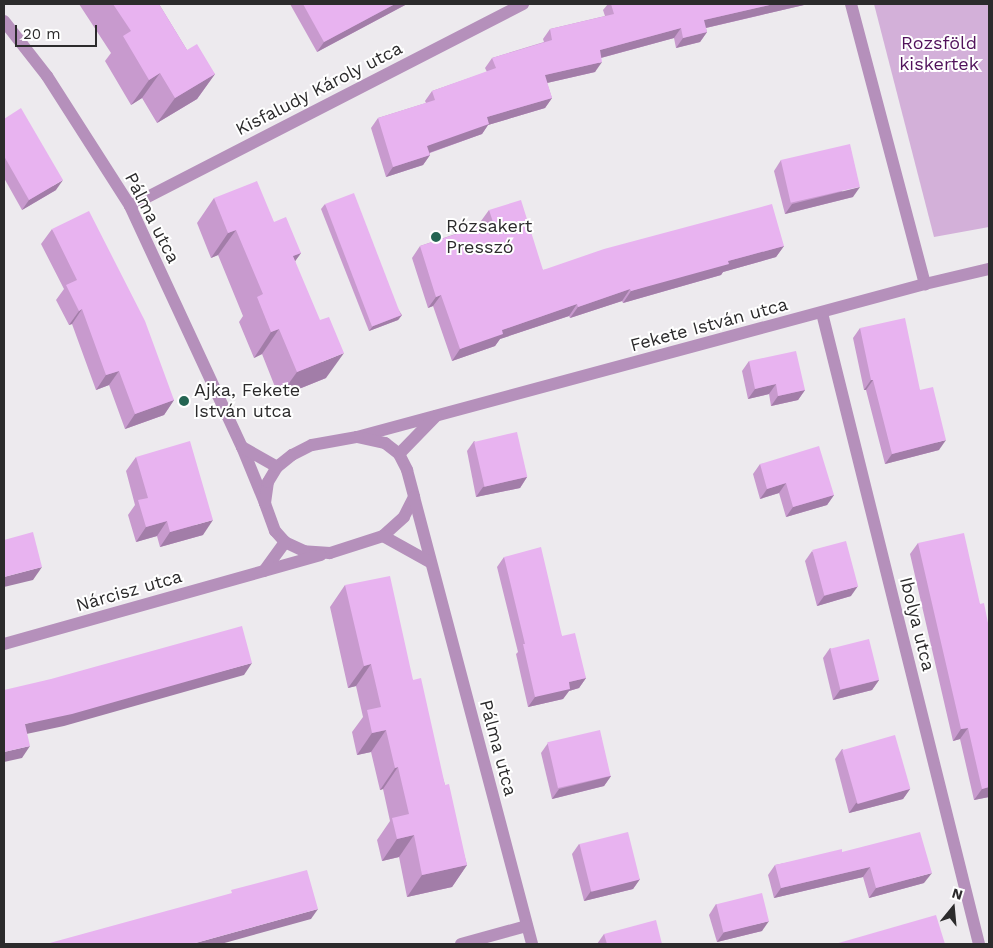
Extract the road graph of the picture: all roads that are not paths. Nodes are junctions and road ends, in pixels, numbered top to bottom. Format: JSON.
{"nodes":[{"id":1,"x":524,"y":4,"type":"edge"},
{"id":2,"x":851,"y":4,"type":"edge"},
{"id":3,"x":4,"y":21,"type":"edge"},
{"id":4,"x":130,"y":206,"type":"junction"},
{"id":5,"x":989,"y":269,"type":"edge"},
{"id":6,"x":925,"y":284,"type":"junction"},
{"id":7,"x":822,"y":313,"type":"junction"},
{"id":8,"x":437,"y":415,"type":"junction"},
{"id":9,"x":357,"y":437,"type":"junction"},
{"id":10,"x":242,"y":447,"type":"junction"},
{"id":11,"x":399,"y":454,"type":"junction"},
{"id":12,"x":277,"y":467,"type":"junction"},
{"id":13,"x":414,"y":497,"type":"junction"},
{"id":14,"x":265,"y":503,"type":"junction"},
{"id":15,"x":383,"y":536,"type":"junction"},
{"id":16,"x":285,"y":542,"type":"junction"},
{"id":17,"x":330,"y":553,"type":"junction"},
{"id":18,"x":430,"y":562,"type":"junction"},
{"id":19,"x":264,"y":571,"type":"junction"},
{"id":20,"x":4,"y":644,"type":"edge"},
{"id":21,"x":527,"y":926,"type":"junction"},
{"id":22,"x":460,"y":944,"type":"edge"},
{"id":23,"x":532,"y":944,"type":"edge"},
{"id":24,"x":979,"y":944,"type":"edge"}],
"edges":[{"from":1,"to":4,"type":"street","name":"Kisfaludy Károly utca"},
{"from":2,"to":6,"type":"street"},
{"from":3,"to":4,"type":"street","name":"Pálma utca"},
{"from":4,"to":10,"type":"street","name":"Pálma utca"},
{"from":5,"to":6,"type":"street","name":"Fekete István utca"},
{"from":6,"to":7,"type":"street","name":"Fekete István utca"},
{"from":7,"to":8,"type":"street","name":"Fekete István utca"},
{"from":7,"to":24,"type":"street","name":"Ibolya utca"},
{"from":8,"to":9,"type":"street","name":"Fekete István utca"},
{"from":8,"to":11,"type":"street"},
{"from":9,"to":11,"type":"street","name":"Pálma utca"},
{"from":9,"to":12,"type":"street","name":"Pálma utca"},
{"from":10,"to":12,"type":"street"},
{"from":10,"to":14,"type":"street","name":"Pálma utca"},
{"from":11,"to":13,"type":"street","name":"Pálma utca"},
{"from":12,"to":14,"type":"street","name":"Pálma utca"},
{"from":13,"to":15,"type":"street"},
{"from":13,"to":18,"type":"street","name":"Pálma utca"},
{"from":14,"to":16,"type":"street","name":"Pálma utca"},
{"from":15,"to":17,"type":"street"},
{"from":15,"to":18,"type":"street"},
{"from":16,"to":17,"type":"street"},
{"from":16,"to":19,"type":"street"},
{"from":17,"to":19,"type":"street","name":"Nárcisz utca"},
{"from":18,"to":21,"type":"street","name":"Pálma utca"},
{"from":19,"to":20,"type":"street","name":"Nárcisz utca"},
{"from":21,"to":22,"type":"street"},
{"from":21,"to":23,"type":"street","name":"Pálma utca"}]}
